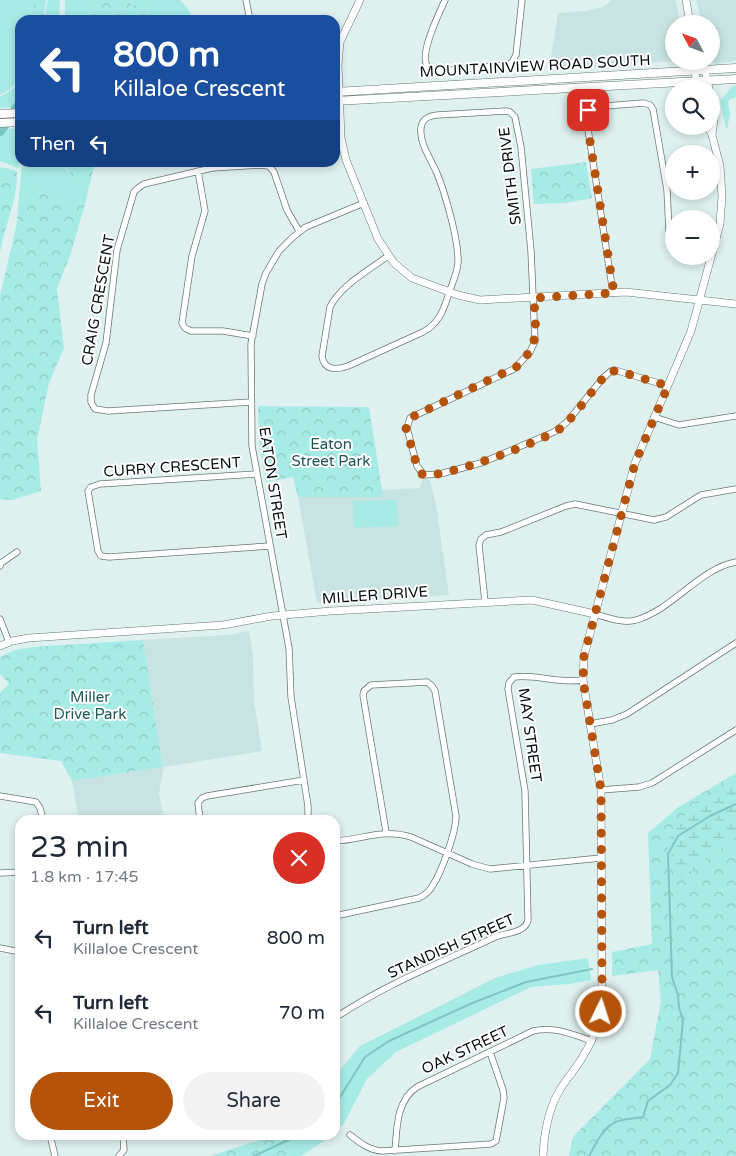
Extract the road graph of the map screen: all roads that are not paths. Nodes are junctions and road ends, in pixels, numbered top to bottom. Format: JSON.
{"nodes":[{"id":1,"x":246,"y":0,"type":"edge"},
{"id":2,"x":360,"y":0,"type":"edge"},
{"id":3,"x":445,"y":0,"type":"edge"},
{"id":4,"x":522,"y":0,"type":"edge"},
{"id":5,"x":686,"y":0,"type":"edge"},
{"id":6,"x":249,"y":15,"type":"edge"},
{"id":7,"x":689,"y":15,"type":"edge"},
{"id":8,"x":340,"y":37,"type":"edge"},
{"id":9,"x":736,"y":68,"type":"edge"},
{"id":10,"x":720,"y":69,"type":"edge"},
{"id":11,"x":705,"y":70,"type":"joint"},
{"id":12,"x":695,"y":71,"type":"junction"},
{"id":13,"x":736,"y":79,"type":"edge"},
{"id":14,"x":697,"y":80,"type":"edge"},
{"id":15,"x":707,"y":80,"type":"edge"},
{"id":16,"x":720,"y":82,"type":"edge"},
{"id":17,"x":665,"y":86,"type":"edge"},
{"id":18,"x":340,"y":92,"type":"edge"},
{"id":19,"x":340,"y":101,"type":"edge"},
{"id":20,"x":15,"y":113,"type":"edge"},
{"id":21,"x":0,"y":114,"type":"edge"},
{"id":22,"x":15,"y":122,"type":"edge"},
{"id":23,"x":0,"y":123,"type":"edge"},
{"id":24,"x":340,"y":124,"type":"edge"},
{"id":25,"x":712,"y":135,"type":"edge"},
{"id":26,"x":218,"y":167,"type":"edge"},
{"id":27,"x":270,"y":167,"type":"edge"},
{"id":28,"x":198,"y":171,"type":"junction"},
{"id":29,"x":364,"y":203,"type":"junction"},
{"id":30,"x":668,"y":210,"type":"edge"},
{"id":31,"x":720,"y":224,"type":"edge"},
{"id":32,"x":299,"y":232,"type":"junction"},
{"id":33,"x":388,"y":256,"type":"junction"},
{"id":34,"x":708,"y":265,"type":"edge"},
{"id":35,"x":449,"y":292,"type":"junction"},
{"id":36,"x":614,"y":293,"type":"junction"},
{"id":37,"x":534,"y":298,"type":"junction"},
{"id":38,"x":700,"y":301,"type":"junction"},
{"id":39,"x":736,"y":304,"type":"edge"},
{"id":40,"x":252,"y":336,"type":"junction"},
{"id":41,"x":668,"y":386,"type":"junction"},
{"id":42,"x":251,"y":402,"type":"junction"},
{"id":43,"x":736,"y":416,"type":"edge"},
{"id":44,"x":654,"y":418,"type":"junction"},
{"id":45,"x":258,"y":474,"type":"junction"},
{"id":46,"x":736,"y":489,"type":"edge"},
{"id":47,"x":622,"y":514,"type":"junction"},
{"id":48,"x":270,"y":546,"type":"junction"},
{"id":49,"x":17,"y":552,"type":"dead end"},
{"id":50,"x":736,"y":562,"type":"edge"},
{"id":51,"x":0,"y":566,"type":"edge"},
{"id":52,"x":485,"y":602,"type":"junction"},
{"id":53,"x":595,"y":614,"type":"junction"},
{"id":54,"x":283,"y":615,"type":"junction"},
{"id":55,"x":0,"y":619,"type":"edge"},
{"id":56,"x":8,"y":642,"type":"junction"},
{"id":57,"x":736,"y":643,"type":"edge"},
{"id":58,"x":0,"y":646,"type":"edge"},
{"id":59,"x":583,"y":680,"type":"junction"},
{"id":60,"x":590,"y":724,"type":"junction"},
{"id":61,"x":736,"y":730,"type":"edge"},
{"id":62,"x":304,"y":780,"type":"junction"},
{"id":63,"x":601,"y":790,"type":"junction"},
{"id":64,"x":0,"y":796,"type":"edge"},
{"id":65,"x":42,"y":815,"type":"edge"},
{"id":66,"x":199,"y":815,"type":"edge"},
{"id":67,"x":308,"y":815,"type":"edge"},
{"id":68,"x":386,"y":832,"type":"junction"},
{"id":69,"x":340,"y":840,"type":"edge"},
{"id":70,"x":446,"y":853,"type":"junction"},
{"id":71,"x":601,"y":858,"type":"junction"},
{"id":72,"x":527,"y":866,"type":"junction"},
{"id":73,"x":15,"y":872,"type":"edge"},
{"id":74,"x":0,"y":873,"type":"edge"},
{"id":75,"x":340,"y":915,"type":"edge"},
{"id":76,"x":0,"y":948,"type":"edge"},
{"id":77,"x":15,"y":951,"type":"edge"},
{"id":78,"x":340,"y":1014,"type":"edge"},
{"id":79,"x":592,"y":1040,"type":"junction"},
{"id":80,"x":490,"y":1052,"type":"junction"},
{"id":81,"x":350,"y":1135,"type":"dead end"},
{"id":82,"x":51,"y":1140,"type":"edge"},
{"id":83,"x":123,"y":1140,"type":"edge"},
{"id":84,"x":395,"y":1151,"type":"junction"},
{"id":85,"x":55,"y":1156,"type":"edge"},
{"id":86,"x":119,"y":1156,"type":"edge"},
{"id":87,"x":543,"y":1156,"type":"edge"}],
"edges":[{"from":1,"to":6,"type":"street"},
{"from":2,"to":8,"type":"street"},
{"from":3,"to":4,"type":"street"},
{"from":5,"to":7,"type":"street"},
{"from":9,"to":10,"type":"main road","name":"MOUNTAINVIEW ROAD SOUTH"},
{"from":11,"to":12,"type":"main road","name":"MOUNTAINVIEW ROAD SOUTH"},
{"from":11,"to":15,"type":"street"},
{"from":12,"to":14,"type":"street"},
{"from":12,"to":18,"type":"main road","name":"MOUNTAINVIEW ROAD SOUTH"},
{"from":13,"to":16,"type":"main road","name":"MOUNTAINVIEW ROAD SOUTH"},
{"from":17,"to":19,"type":"main road","name":"MOUNTAINVIEW ROAD SOUTH"},
{"from":20,"to":21,"type":"main road"},
{"from":22,"to":23,"type":"main road"},
{"from":24,"to":29,"type":"street"},
{"from":25,"to":31,"type":"street"},
{"from":26,"to":28,"type":"street","name":"CRAIG CRESCENT"},
{"from":27,"to":32,"type":"street","name":"CRAIG CRESCENT"},
{"from":28,"to":40,"type":"street"},
{"from":28,"to":42,"type":"street","name":"CRAIG CRESCENT"},
{"from":29,"to":32,"type":"street","name":"EATON STREET"},
{"from":29,"to":33,"type":"street"},
{"from":30,"to":36,"type":"street"},
{"from":32,"to":40,"type":"street","name":"EATON STREET"},
{"from":33,"to":35,"type":"street"},
{"from":33,"to":35,"type":"street"},
{"from":34,"to":38,"type":"street"},
{"from":35,"to":37,"type":"street"},
{"from":35,"to":37,"type":"street","name":"SMITH DRIVE"},
{"from":36,"to":37,"type":"street"},
{"from":36,"to":38,"type":"street"},
{"from":37,"to":41,"type":"street"},
{"from":38,"to":39,"type":"street"},
{"from":38,"to":41,"type":"street"},
{"from":40,"to":42,"type":"street","name":"EATON STREET"},
{"from":41,"to":44,"type":"street"},
{"from":42,"to":45,"type":"street","name":"EATON STREET"},
{"from":43,"to":44,"type":"street"},
{"from":44,"to":47,"type":"street"},
{"from":45,"to":48,"type":"street","name":"EATON STREET"},
{"from":45,"to":48,"type":"street","name":"CURRY CRESCENT"},
{"from":46,"to":47,"type":"street"},
{"from":47,"to":52,"type":"street"},
{"from":47,"to":53,"type":"street"},
{"from":48,"to":54,"type":"street","name":"EATON STREET"},
{"from":49,"to":51,"type":"street"},
{"from":50,"to":53,"type":"street","name":"MILLER DRIVE"},
{"from":52,"to":53,"type":"street","name":"MILLER DRIVE"},
{"from":52,"to":54,"type":"street","name":"MILLER DRIVE"},
{"from":53,"to":59,"type":"street"},
{"from":54,"to":56,"type":"street","name":"MILLER DRIVE"},
{"from":54,"to":62,"type":"street","name":"EATON STREET"},
{"from":55,"to":56,"type":"street"},
{"from":56,"to":58,"type":"street","name":"MILLER DRIVE"},
{"from":57,"to":60,"type":"street"},
{"from":59,"to":60,"type":"street"},
{"from":59,"to":72,"type":"street","name":"MAY STREET"},
{"from":60,"to":63,"type":"street"},
{"from":61,"to":63,"type":"street"},
{"from":62,"to":66,"type":"street"},
{"from":62,"to":67,"type":"street","name":"EATON STREET"},
{"from":63,"to":71,"type":"street"},
{"from":64,"to":65,"type":"street"},
{"from":68,"to":69,"type":"street"},
{"from":68,"to":70,"type":"street"},
{"from":68,"to":70,"type":"street"},
{"from":70,"to":72,"type":"street"},
{"from":70,"to":75,"type":"street"},
{"from":71,"to":72,"type":"street"},
{"from":71,"to":79,"type":"street"},
{"from":72,"to":78,"type":"street","name":"STANDISH STREET"},
{"from":73,"to":74,"type":"street"},
{"from":76,"to":77,"type":"street"},
{"from":79,"to":80,"type":"street","name":"OAK STREET"},
{"from":79,"to":87,"type":"street"},
{"from":80,"to":84,"type":"street","name":"OAK STREET"},
{"from":80,"to":84,"type":"street"},
{"from":81,"to":84,"type":"street"},
{"from":82,"to":85,"type":"street"},
{"from":83,"to":86,"type":"street"}]}
